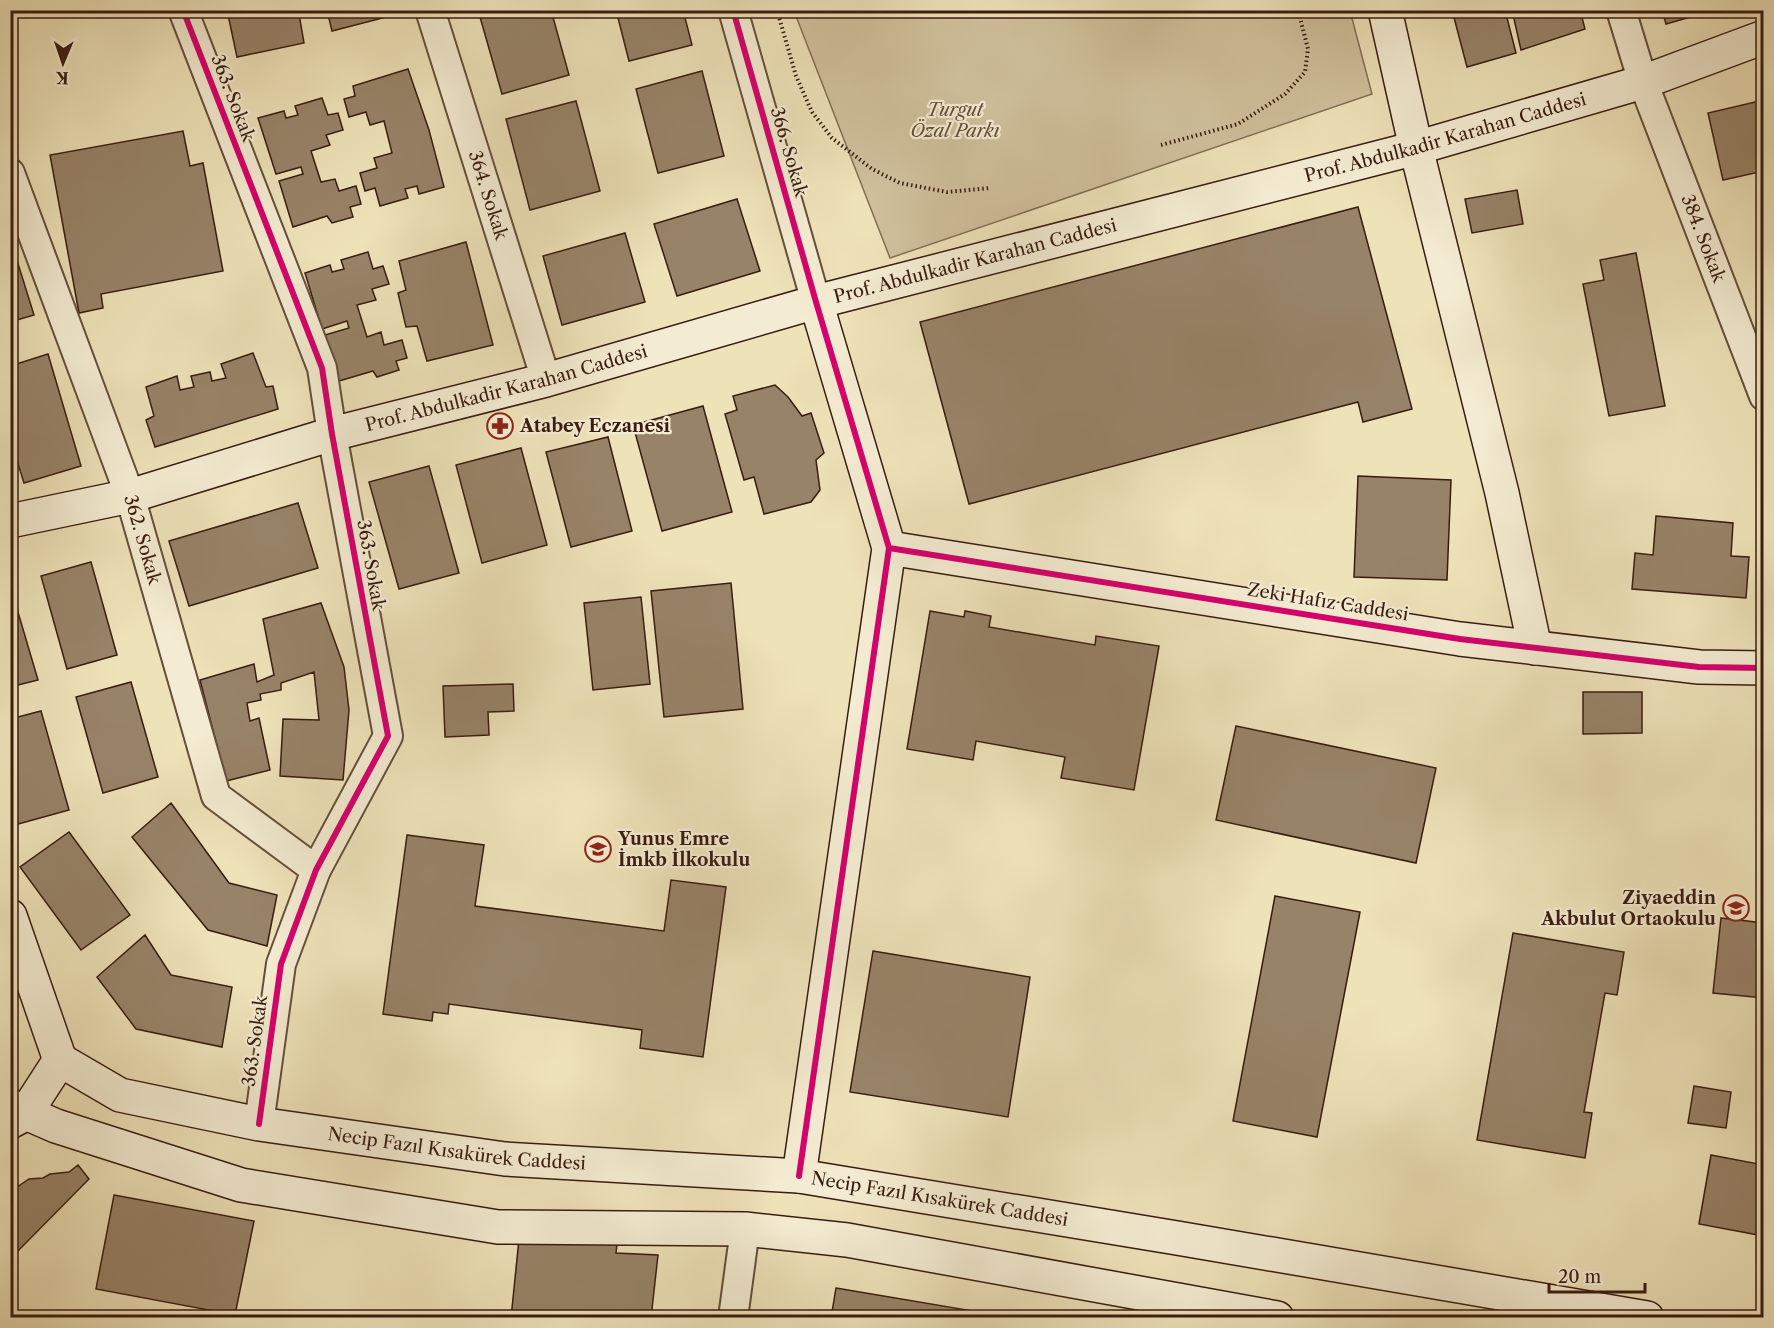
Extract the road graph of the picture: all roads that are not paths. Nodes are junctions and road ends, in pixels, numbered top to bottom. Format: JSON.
{"nodes":[{"id":1,"x":183,"y":10,"type":"edge"},
{"id":2,"x":430,"y":10,"type":"edge"},
{"id":3,"x":733,"y":10,"type":"edge"},
{"id":4,"x":1385,"y":10,"type":"edge"},
{"id":5,"x":1622,"y":10,"type":"edge"},
{"id":6,"x":1764,"y":38,"type":"edge"},
{"id":7,"x":1643,"y":82,"type":"junction"},
{"id":8,"x":1416,"y":148,"type":"junction"},
{"id":9,"x":10,"y":173,"type":"edge"},
{"id":10,"x":816,"y":302,"type":"junction"},
{"id":11,"x":546,"y":380,"type":"junction"},
{"id":12,"x":1764,"y":396,"type":"edge"},
{"id":13,"x":332,"y":434,"type":"junction"},
{"id":14,"x":130,"y":496,"type":"junction"},
{"id":15,"x":10,"y":521,"type":"edge"},
{"id":16,"x":890,"y":548,"type":"junction"},
{"id":17,"x":1535,"y":648,"type":"junction"},
{"id":18,"x":1764,"y":668,"type":"edge"},
{"id":19,"x":316,"y":870,"type":"junction"},
{"id":20,"x":13,"y":930,"type":"edge"},
{"id":21,"x":60,"y":1060,"type":"junction"},
{"id":22,"x":15,"y":1114,"type":"edge"},
{"id":23,"x":259,"y":1124,"type":"junction"},
{"id":24,"x":799,"y":1176,"type":"junction"},
{"id":25,"x":745,"y":1229,"type":"junction"},
{"id":26,"x":733,"y":1317,"type":"edge"},
{"id":27,"x":1277,"y":1317,"type":"edge"},
{"id":28,"x":1647,"y":1317,"type":"edge"}],
"edges":[{"from":1,"to":13,"type":"street","name":"363. Sokak"},
{"from":2,"to":11,"type":"street","name":"364. Sokak"},
{"from":3,"to":10,"type":"street","name":"366. Sokak"},
{"from":4,"to":8,"type":"main road"},
{"from":5,"to":7,"type":"street","name":"384. Sokak"},
{"from":6,"to":7,"type":"main road","name":"Prof. Abdulkadir Karahan Caddesi"},
{"from":7,"to":8,"type":"main road","name":"Prof. Abdulkadir Karahan Caddesi"},
{"from":7,"to":12,"type":"street","name":"384. Sokak"},
{"from":8,"to":10,"type":"main road","name":"Prof. Abdulkadir Karahan Caddesi"},
{"from":8,"to":17,"type":"main road"},
{"from":9,"to":14,"type":"street","name":"362. Sokak"},
{"from":10,"to":11,"type":"main road","name":"Prof. Abdulkadir Karahan Caddesi"},
{"from":10,"to":16,"type":"main road"},
{"from":11,"to":13,"type":"main road","name":"Prof. Abdulkadir Karahan Caddesi"},
{"from":13,"to":14,"type":"main road","name":"Prof. Abdulkadir Karahan Caddesi"},
{"from":13,"to":19,"type":"street","name":"363. Sokak"},
{"from":14,"to":15,"type":"main road","name":"Prof. Abdulkadir Karahan Caddesi"},
{"from":14,"to":19,"type":"street","name":"362. Sokak"},
{"from":16,"to":17,"type":"main road","name":"Zeki Hafız Caddesi"},
{"from":16,"to":24,"type":"main road"},
{"from":17,"to":18,"type":"main road","name":"Zeki Hafız Caddesi"},
{"from":19,"to":23,"type":"street","name":"363. Sokak"},
{"from":20,"to":21,"type":"main road"},
{"from":21,"to":22,"type":"main road"},
{"from":21,"to":23,"type":"main road","name":"Necip Fazıl Kısakürek Caddesi"},
{"from":22,"to":25,"type":"main road"},
{"from":23,"to":24,"type":"main road","name":"Necip Fazıl Kısakürek Caddesi"},
{"from":24,"to":28,"type":"main road","name":"Necip Fazıl Kısakürek Caddesi"},
{"from":25,"to":26,"type":"street"},
{"from":25,"to":27,"type":"main road"}]}
